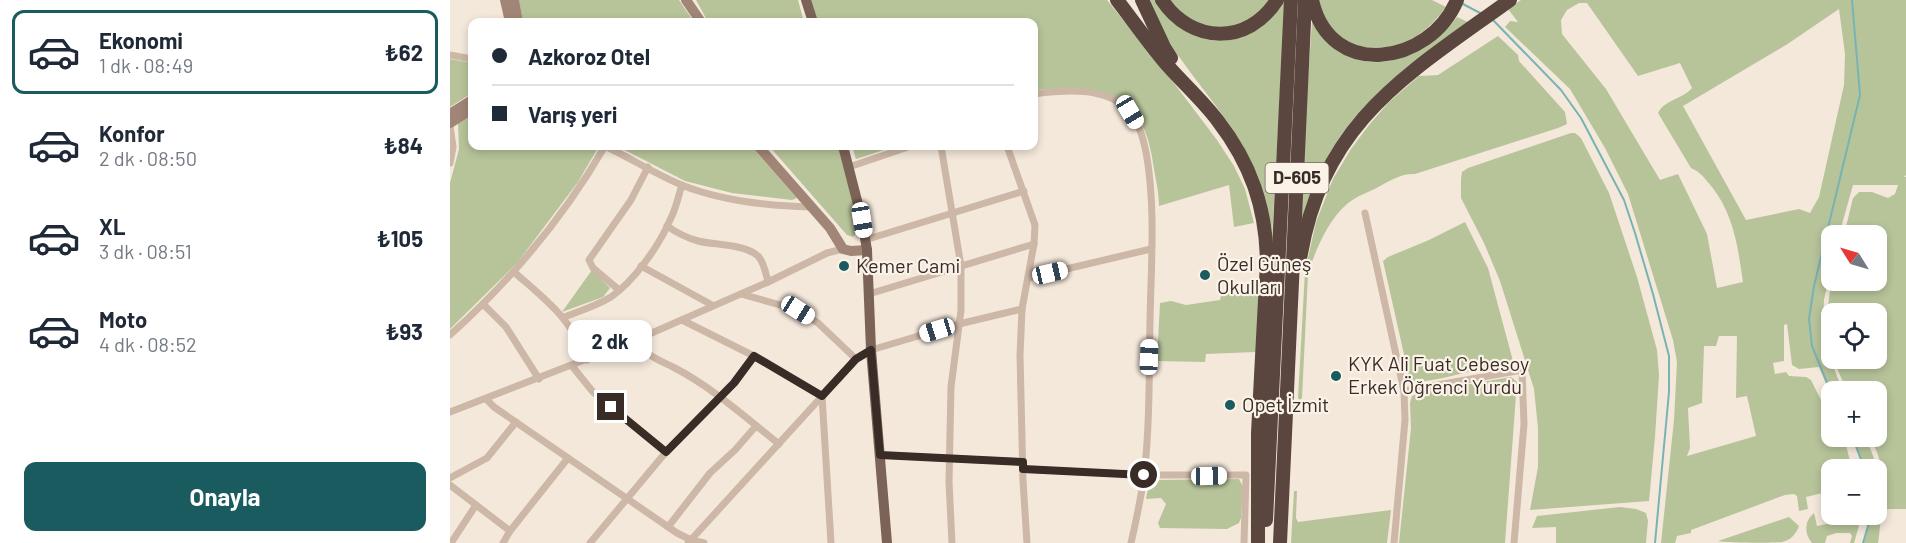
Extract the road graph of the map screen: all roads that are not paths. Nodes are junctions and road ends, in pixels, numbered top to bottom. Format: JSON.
{"nodes":[{"id":1,"x":505,"y":0,"type":"edge"},
{"id":2,"x":514,"y":0,"type":"edge"},
{"id":3,"x":686,"y":0,"type":"edge"},
{"id":4,"x":806,"y":0,"type":"edge"},
{"id":5,"x":1117,"y":0,"type":"edge"},
{"id":6,"x":1142,"y":0,"type":"edge"},
{"id":7,"x":1162,"y":0,"type":"edge"},
{"id":8,"x":1277,"y":0,"type":"edge"},
{"id":9,"x":1291,"y":0,"type":"edge"},
{"id":10,"x":1305,"y":0,"type":"edge"},
{"id":11,"x":1312,"y":0,"type":"edge"},
{"id":12,"x":1457,"y":0,"type":"edge"},
{"id":13,"x":1510,"y":0,"type":"edge"},
{"id":14,"x":509,"y":18,"type":"edge"},
{"id":15,"x":517,"y":18,"type":"edge"},
{"id":16,"x":698,"y":18,"type":"edge"},
{"id":17,"x":812,"y":18,"type":"edge"},
{"id":18,"x":450,"y":55,"type":"edge"},
{"id":19,"x":468,"y":58,"type":"edge"},
{"id":20,"x":1038,"y":94,"type":"edge"},
{"id":21,"x":1196,"y":95,"type":"junction"},
{"id":22,"x":468,"y":103,"type":"edge"},
{"id":23,"x":468,"y":113,"type":"edge"},
{"id":24,"x":450,"y":114,"type":"edge"},
{"id":25,"x":450,"y":125,"type":"edge"},
{"id":26,"x":603,"y":150,"type":"edge"},
{"id":27,"x":613,"y":150,"type":"edge"},
{"id":28,"x":762,"y":150,"type":"edge"},
{"id":29,"x":844,"y":150,"type":"edge"},
{"id":30,"x":899,"y":150,"type":"edge"},
{"id":31,"x":941,"y":150,"type":"edge"},
{"id":32,"x":1009,"y":150,"type":"edge"},
{"id":33,"x":450,"y":162,"type":"edge"},
{"id":34,"x":648,"y":167,"type":"junction"},
{"id":35,"x":849,"y":167,"type":"junction"},
{"id":36,"x":682,"y":185,"type":"junction"},
{"id":37,"x":1024,"y":191,"type":"junction"},
{"id":38,"x":812,"y":207,"type":"junction"},
{"id":39,"x":952,"y":212,"type":"junction"},
{"id":40,"x":1365,"y":213,"type":"dead end"},
{"id":41,"x":667,"y":226,"type":"junction"},
{"id":42,"x":1034,"y":244,"type":"junction"},
{"id":43,"x":866,"y":245,"type":"junction"},
{"id":44,"x":843,"y":249,"type":"junction"},
{"id":45,"x":1151,"y":249,"type":"junction"},
{"id":46,"x":641,"y":266,"type":"junction"},
{"id":47,"x":961,"y":266,"type":"junction"},
{"id":48,"x":514,"y":272,"type":"junction"},
{"id":49,"x":1028,"y":279,"type":"junction"},
{"id":50,"x":768,"y":282,"type":"junction"},
{"id":51,"x":619,"y":290,"type":"junction"},
{"id":52,"x":740,"y":294,"type":"junction"},
{"id":53,"x":869,"y":294,"type":"junction"},
{"id":54,"x":483,"y":304,"type":"junction"},
{"id":55,"x":712,"y":305,"type":"junction"},
{"id":56,"x":1022,"y":309,"type":"junction"},
{"id":57,"x":564,"y":317,"type":"junction"},
{"id":58,"x":682,"y":320,"type":"junction"},
{"id":59,"x":959,"y":324,"type":"junction"},
{"id":60,"x":450,"y":335,"type":"edge"},
{"id":61,"x":638,"y":339,"type":"junction"},
{"id":62,"x":871,"y":350,"type":"junction"},
{"id":63,"x":754,"y":356,"type":"junction"},
{"id":64,"x":1288,"y":357,"type":"junction"},
{"id":65,"x":856,"y":359,"type":"junction"},
{"id":66,"x":587,"y":360,"type":"junction"},
{"id":67,"x":572,"y":366,"type":"junction"},
{"id":68,"x":538,"y":379,"type":"junction"},
{"id":69,"x":1404,"y":391,"type":"junction"},
{"id":70,"x":822,"y":396,"type":"junction"},
{"id":71,"x":720,"y":397,"type":"junction"},
{"id":72,"x":486,"y":399,"type":"junction"},
{"id":73,"x":450,"y":412,"type":"edge"},
{"id":74,"x":516,"y":422,"type":"junction"},
{"id":75,"x":756,"y":426,"type":"junction"},
{"id":76,"x":779,"y":444,"type":"junction"},
{"id":77,"x":666,"y":452,"type":"junction"},
{"id":78,"x":880,"y":455,"type":"junction"},
{"id":79,"x":950,"y":457,"type":"junction"},
{"id":80,"x":568,"y":458,"type":"junction"},
{"id":81,"x":1023,"y":466,"type":"junction"},
{"id":82,"x":1144,"y":475,"type":"junction"},
{"id":83,"x":450,"y":478,"type":"edge"},
{"id":84,"x":450,"y":485,"type":"edge"},
{"id":85,"x":627,"y":499,"type":"junction"},
{"id":86,"x":476,"y":505,"type":"junction"},
{"id":87,"x":668,"y":526,"type":"junction"},
{"id":88,"x":510,"y":531,"type":"junction"},
{"id":89,"x":689,"y":542,"type":"edge"},
{"id":90,"x":452,"y":543,"type":"edge"},
{"id":91,"x":503,"y":543,"type":"edge"},
{"id":92,"x":590,"y":543,"type":"edge"},
{"id":93,"x":704,"y":543,"type":"edge"},
{"id":94,"x":831,"y":543,"type":"edge"},
{"id":95,"x":887,"y":543,"type":"edge"},
{"id":96,"x":952,"y":543,"type":"edge"},
{"id":97,"x":1027,"y":543,"type":"edge"},
{"id":98,"x":1131,"y":543,"type":"edge"},
{"id":99,"x":1245,"y":543,"type":"edge"},
{"id":100,"x":1258,"y":543,"type":"edge"},
{"id":101,"x":1265,"y":543,"type":"edge"},
{"id":102,"x":1280,"y":543,"type":"edge"},
{"id":103,"x":1394,"y":543,"type":"edge"},
{"id":104,"x":1514,"y":543,"type":"edge"}],
"edges":[{"from":1,"to":14,"type":"main road"},
{"from":2,"to":15,"type":"main road"},
{"from":3,"to":16,"type":"main road"},
{"from":4,"to":17,"type":"main road"},
{"from":5,"to":21,"type":"highway"},
{"from":6,"to":21,"type":"highway"},
{"from":7,"to":8,"type":"highway"},
{"from":9,"to":101,"type":"highway","number":"D-605"},
{"from":10,"to":64,"type":"highway","number":"D-605"},
{"from":11,"to":12,"type":"highway"},
{"from":13,"to":64,"type":"highway"},
{"from":18,"to":19,"type":"street"},
{"from":20,"to":45,"type":"street"},
{"from":21,"to":100,"type":"highway"},
{"from":22,"to":24,"type":"main road"},
{"from":23,"to":25,"type":"main road"},
{"from":25,"to":33,"type":"street"},
{"from":26,"to":48,"type":"street"},
{"from":27,"to":34,"type":"street"},
{"from":28,"to":38,"type":"main road"},
{"from":29,"to":35,"type":"main road"},
{"from":30,"to":35,"type":"street"},
{"from":31,"to":39,"type":"street"},
{"from":32,"to":37,"type":"street"},
{"from":34,"to":36,"type":"street"},
{"from":34,"to":51,"type":"street"},
{"from":35,"to":43,"type":"main road"},
{"from":36,"to":38,"type":"street"},
{"from":36,"to":41,"type":"street"},
{"from":37,"to":39,"type":"street"},
{"from":37,"to":42,"type":"street"},
{"from":38,"to":44,"type":"main road"},
{"from":39,"to":43,"type":"street"},
{"from":39,"to":47,"type":"street"},
{"from":40,"to":69,"type":"street"},
{"from":41,"to":46,"type":"street"},
{"from":41,"to":50,"type":"street"},
{"from":42,"to":47,"type":"street"},
{"from":42,"to":49,"type":"street"},
{"from":43,"to":44,"type":"main road"},
{"from":43,"to":53,"type":"main road"},
{"from":44,"to":50,"type":"street"},
{"from":45,"to":49,"type":"street"},
{"from":45,"to":82,"type":"street"},
{"from":46,"to":51,"type":"street"},
{"from":46,"to":55,"type":"street"},
{"from":47,"to":53,"type":"street"},
{"from":47,"to":59,"type":"street"},
{"from":48,"to":54,"type":"street"},
{"from":48,"to":57,"type":"street"},
{"from":49,"to":56,"type":"street"},
{"from":50,"to":52,"type":"street"},
{"from":51,"to":57,"type":"street"},
{"from":52,"to":55,"type":"street"},
{"from":52,"to":65,"type":"street"},
{"from":53,"to":62,"type":"main road"},
{"from":54,"to":60,"type":"street"},
{"from":54,"to":68,"type":"street"},
{"from":55,"to":58,"type":"street"},
{"from":56,"to":59,"type":"street"},
{"from":56,"to":81,"type":"street"},
{"from":57,"to":66,"type":"street"},
{"from":58,"to":61,"type":"street"},
{"from":58,"to":63,"type":"street"},
{"from":59,"to":62,"type":"street"},
{"from":59,"to":79,"type":"street"},
{"from":61,"to":66,"type":"street"},
{"from":61,"to":71,"type":"street"},
{"from":62,"to":65,"type":"street"},
{"from":62,"to":78,"type":"main road"},
{"from":63,"to":70,"type":"street"},
{"from":63,"to":71,"type":"street"},
{"from":64,"to":102,"type":"highway","number":"D-605"},
{"from":65,"to":70,"type":"street"},
{"from":66,"to":67,"type":"street"},
{"from":67,"to":68,"type":"street"},
{"from":67,"to":77,"type":"street"},
{"from":68,"to":72,"type":"street"},
{"from":69,"to":103,"type":"street"},
{"from":69,"to":104,"type":"street"},
{"from":70,"to":76,"type":"street"},
{"from":70,"to":94,"type":"street"},
{"from":71,"to":75,"type":"street"},
{"from":71,"to":77,"type":"street"},
{"from":72,"to":73,"type":"street"},
{"from":72,"to":74,"type":"street"},
{"from":74,"to":80,"type":"street"},
{"from":74,"to":83,"type":"street"},
{"from":75,"to":76,"type":"street"},
{"from":75,"to":87,"type":"street"},
{"from":76,"to":89,"type":"street"},
{"from":77,"to":85,"type":"street"},
{"from":78,"to":79,"type":"street"},
{"from":78,"to":95,"type":"main road"},
{"from":79,"to":81,"type":"street"},
{"from":79,"to":96,"type":"street"},
{"from":80,"to":85,"type":"street"},
{"from":80,"to":88,"type":"street"},
{"from":81,"to":82,"type":"street"},
{"from":81,"to":97,"type":"street"},
{"from":82,"to":98,"type":"street"},
{"from":82,"to":99,"type":"street"},
{"from":84,"to":86,"type":"street"},
{"from":85,"to":87,"type":"street"},
{"from":85,"to":92,"type":"street"},
{"from":86,"to":88,"type":"street"},
{"from":86,"to":90,"type":"street"},
{"from":87,"to":89,"type":"street"},
{"from":88,"to":91,"type":"street"},
{"from":89,"to":93,"type":"street"}]}
